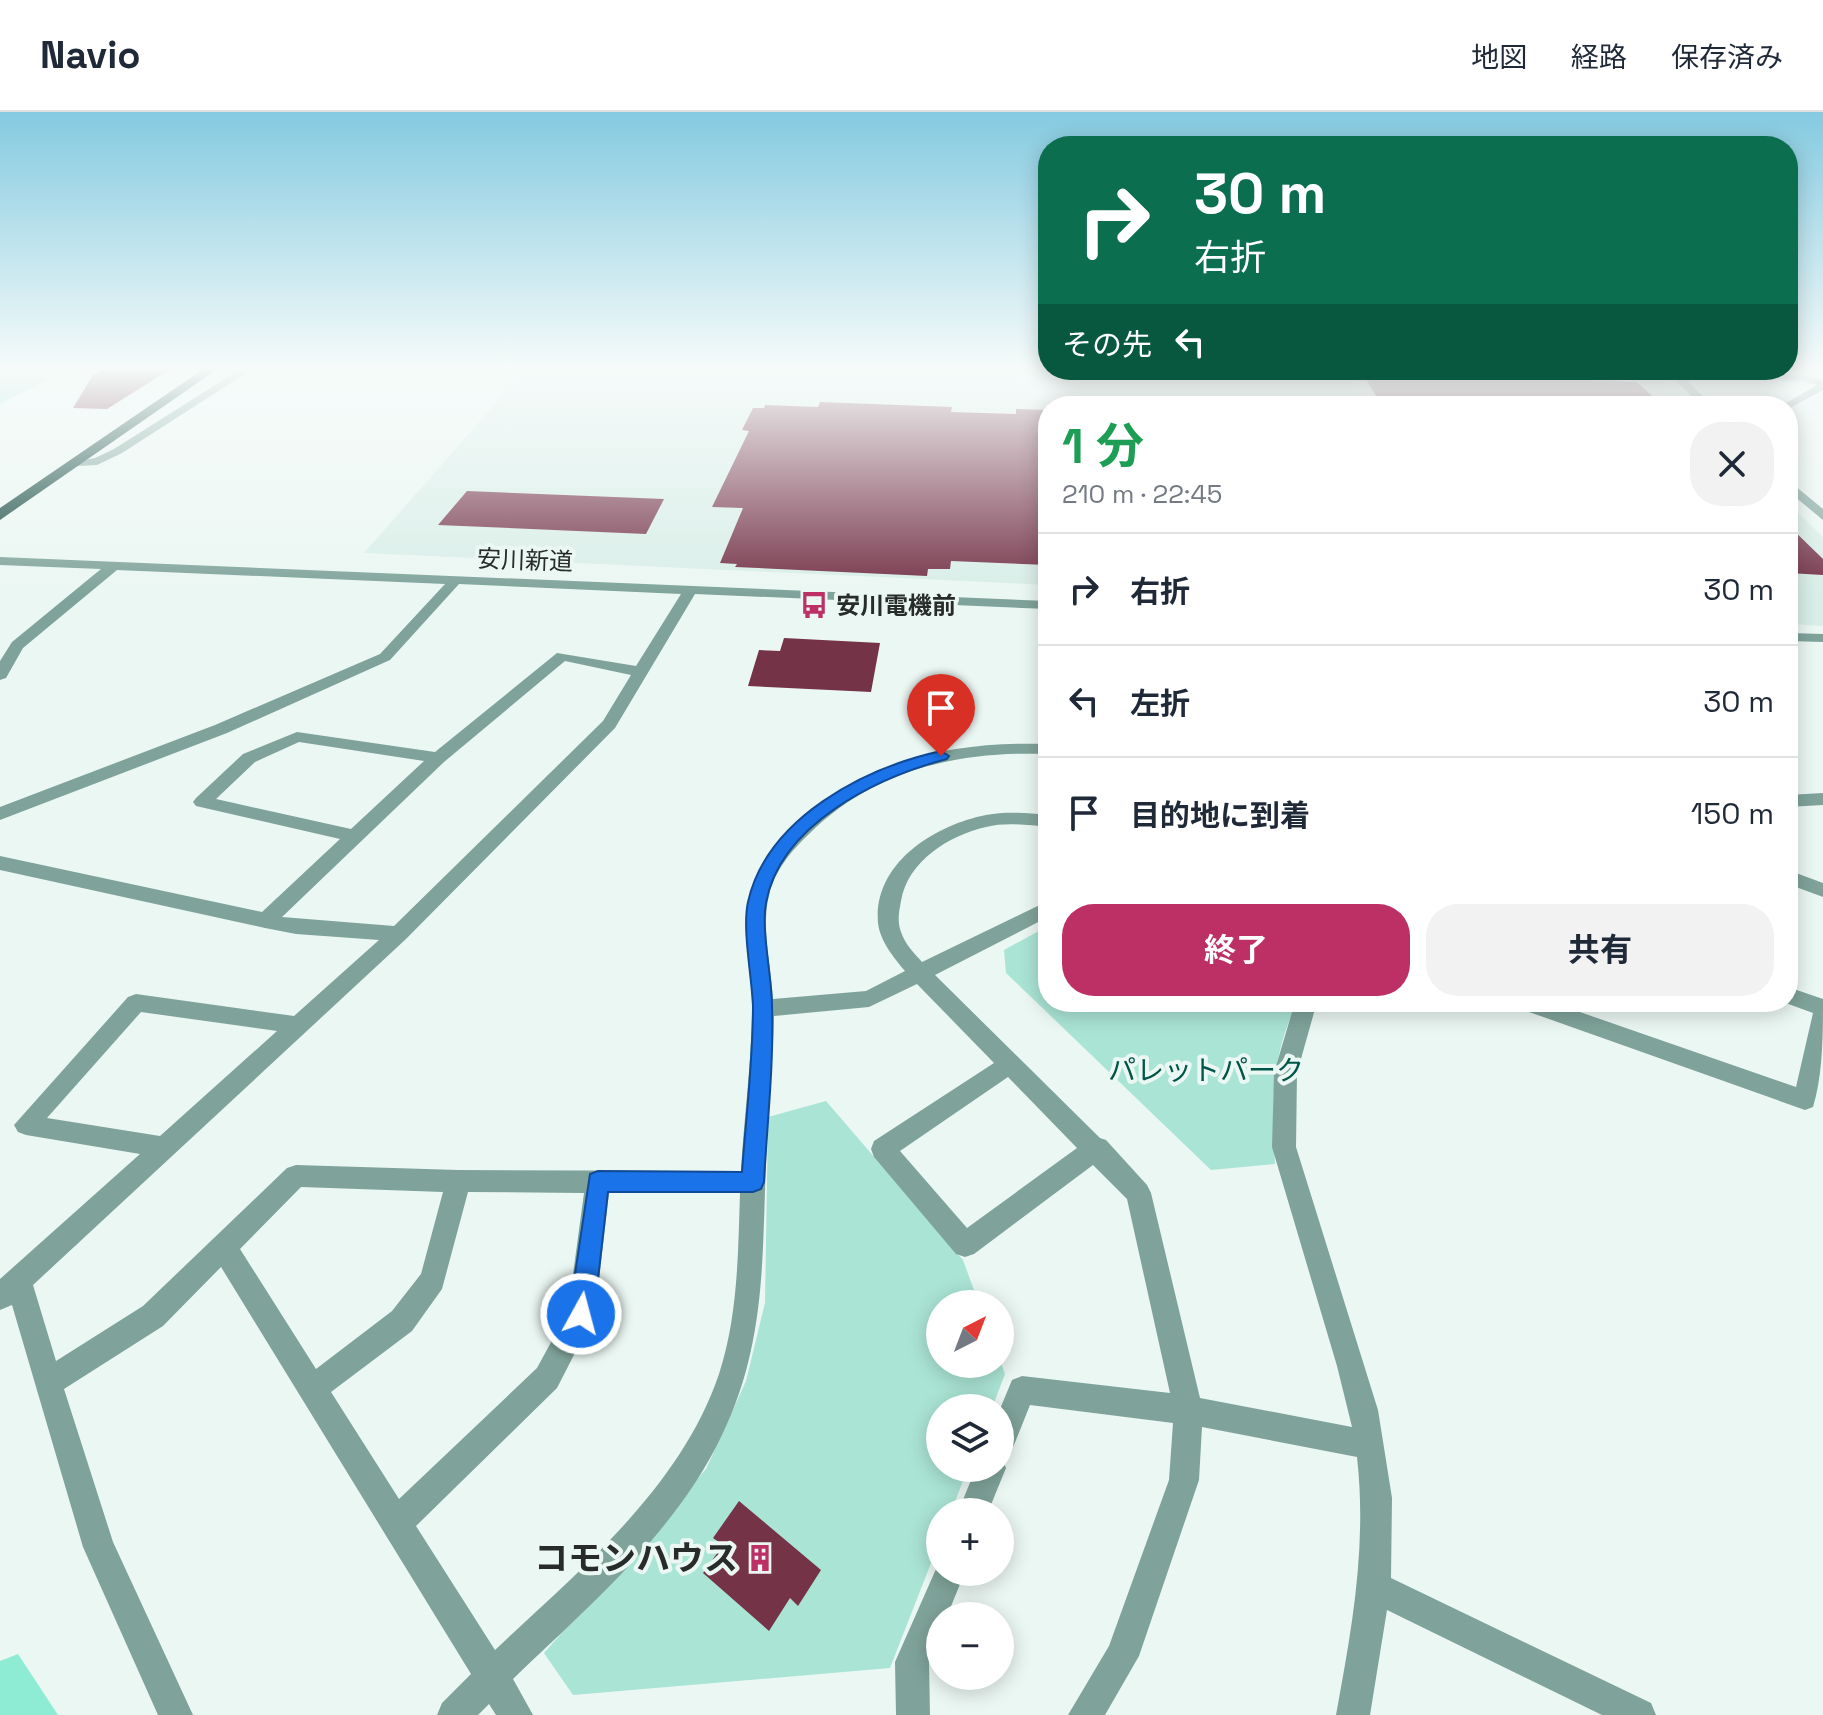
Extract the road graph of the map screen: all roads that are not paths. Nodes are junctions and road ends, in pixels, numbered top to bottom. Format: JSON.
{"nodes":[{"id":1,"x":77,"y":445,"type":"edge"},
{"id":2,"x":103,"y":445,"type":"edge"},
{"id":3,"x":128,"y":445,"type":"edge"},
{"id":4,"x":78,"y":462,"type":"junction"},
{"id":5,"x":23,"y":481,"type":"dead end"},
{"id":6,"x":1798,"y":493,"type":"edge"},
{"id":7,"x":0,"y":515,"type":"edge"},
{"id":8,"x":1823,"y":516,"type":"edge"},
{"id":9,"x":0,"y":561,"type":"edge"},
{"id":10,"x":113,"y":566,"type":"junction"},
{"id":11,"x":455,"y":581,"type":"junction"},
{"id":12,"x":690,"y":591,"type":"junction"},
{"id":13,"x":1038,"y":605,"type":"edge"},
{"id":14,"x":1798,"y":637,"type":"edge"},
{"id":15,"x":1823,"y":638,"type":"edge"},
{"id":16,"x":642,"y":672,"type":"junction"},
{"id":17,"x":0,"y":675,"type":"edge"},
{"id":18,"x":1038,"y":749,"type":"edge"},
{"id":19,"x":438,"y":758,"type":"junction"},
{"id":20,"x":1823,"y":799,"type":"edge"},
{"id":21,"x":1798,"y":800,"type":"edge"},
{"id":22,"x":0,"y":814,"type":"edge"},
{"id":23,"x":1038,"y":820,"type":"edge"},
{"id":24,"x":353,"y":836,"type":"junction"},
{"id":25,"x":0,"y":863,"type":"edge"},
{"id":26,"x":1798,"y":881,"type":"edge"},
{"id":27,"x":1823,"y":890,"type":"edge"},
{"id":28,"x":1038,"y":913,"type":"edge"},
{"id":29,"x":265,"y":921,"type":"junction"},
{"id":30,"x":399,"y":934,"type":"junction"},
{"id":31,"x":919,"y":973,"type":"junction"},
{"id":32,"x":1798,"y":999,"type":"edge"},
{"id":33,"x":763,"y":1008,"type":"junction"},
{"id":34,"x":1823,"y":1008,"type":"edge"},
{"id":35,"x":1303,"y":1012,"type":"edge"},
{"id":36,"x":1554,"y":1012,"type":"edge"},
{"id":37,"x":1823,"y":1014,"type":"edge"},
{"id":38,"x":297,"y":1025,"type":"junction"},
{"id":39,"x":1011,"y":1063,"type":"junction"},
{"id":40,"x":164,"y":1147,"type":"junction"},
{"id":41,"x":1097,"y":1148,"type":"junction"},
{"id":42,"x":458,"y":1181,"type":"junction"},
{"id":43,"x":598,"y":1182,"type":"junction"},
{"id":44,"x":753,"y":1182,"type":"junction"},
{"id":45,"x":223,"y":1246,"type":"junction"},
{"id":46,"x":9,"y":1288,"type":"edge"},
{"id":47,"x":47,"y":1383,"type":"junction"},
{"id":48,"x":312,"y":1389,"type":"junction"},
{"id":49,"x":1014,"y":1410,"type":"edge"},
{"id":50,"x":1188,"y":1410,"type":"junction"},
{"id":51,"x":1370,"y":1445,"type":"junction"},
{"id":52,"x":395,"y":1524,"type":"junction"},
{"id":53,"x":943,"y":1586,"type":"edge"},
{"id":54,"x":1372,"y":1586,"type":"junction"},
{"id":55,"x":492,"y":1675,"type":"junction"},
{"id":56,"x":176,"y":1715,"type":"edge"},
{"id":57,"x":454,"y":1715,"type":"edge"},
{"id":58,"x":516,"y":1715,"type":"edge"},
{"id":59,"x":913,"y":1715,"type":"edge"},
{"id":60,"x":1085,"y":1715,"type":"edge"},
{"id":61,"x":1353,"y":1715,"type":"edge"},
{"id":62,"x":1639,"y":1715,"type":"edge"}],
"edges":[{"from":1,"to":5,"type":"highway"},
{"from":2,"to":4,"type":"highway"},
{"from":3,"to":4,"type":"street"},
{"from":4,"to":7,"type":"highway"},
{"from":6,"to":8,"type":"street"},
{"from":9,"to":10,"type":"street","name":"安川新道"},
{"from":10,"to":11,"type":"street","name":"安川新道"},
{"from":10,"to":17,"type":"street"},
{"from":11,"to":12,"type":"street","name":"安川新道"},
{"from":11,"to":22,"type":"street"},
{"from":12,"to":13,"type":"street","name":"安川新道"},
{"from":12,"to":16,"type":"street"},
{"from":14,"to":15,"type":"street"},
{"from":16,"to":19,"type":"street"},
{"from":16,"to":30,"type":"street"},
{"from":18,"to":33,"type":"street"},
{"from":19,"to":24,"type":"street"},
{"from":19,"to":24,"type":"street"},
{"from":20,"to":21,"type":"street"},
{"from":23,"to":31,"type":"street"},
{"from":24,"to":29,"type":"street"},
{"from":25,"to":29,"type":"street"},
{"from":26,"to":27,"type":"street"},
{"from":28,"to":31,"type":"street"},
{"from":29,"to":30,"type":"street"},
{"from":30,"to":38,"type":"street"},
{"from":31,"to":33,"type":"street"},
{"from":31,"to":39,"type":"street"},
{"from":32,"to":34,"type":"street"},
{"from":33,"to":44,"type":"street"},
{"from":35,"to":51,"type":"street"},
{"from":36,"to":37,"type":"street"},
{"from":38,"to":40,"type":"street"},
{"from":38,"to":40,"type":"street"},
{"from":39,"to":41,"type":"street"},
{"from":39,"to":41,"type":"street"},
{"from":40,"to":46,"type":"street"},
{"from":41,"to":50,"type":"street"},
{"from":42,"to":43,"type":"street"},
{"from":42,"to":45,"type":"street"},
{"from":42,"to":48,"type":"street"},
{"from":43,"to":44,"type":"street"},
{"from":43,"to":52,"type":"street"},
{"from":44,"to":55,"type":"street"},
{"from":45,"to":47,"type":"street"},
{"from":45,"to":48,"type":"street"},
{"from":46,"to":47,"type":"street"},
{"from":47,"to":56,"type":"street"},
{"from":48,"to":52,"type":"street"},
{"from":49,"to":50,"type":"street"},
{"from":50,"to":51,"type":"street"},
{"from":50,"to":60,"type":"street"},
{"from":51,"to":54,"type":"street"},
{"from":52,"to":55,"type":"street"},
{"from":53,"to":59,"type":"street"},
{"from":54,"to":61,"type":"street"},
{"from":54,"to":62,"type":"street"},
{"from":55,"to":57,"type":"street"},
{"from":55,"to":58,"type":"street"}]}
